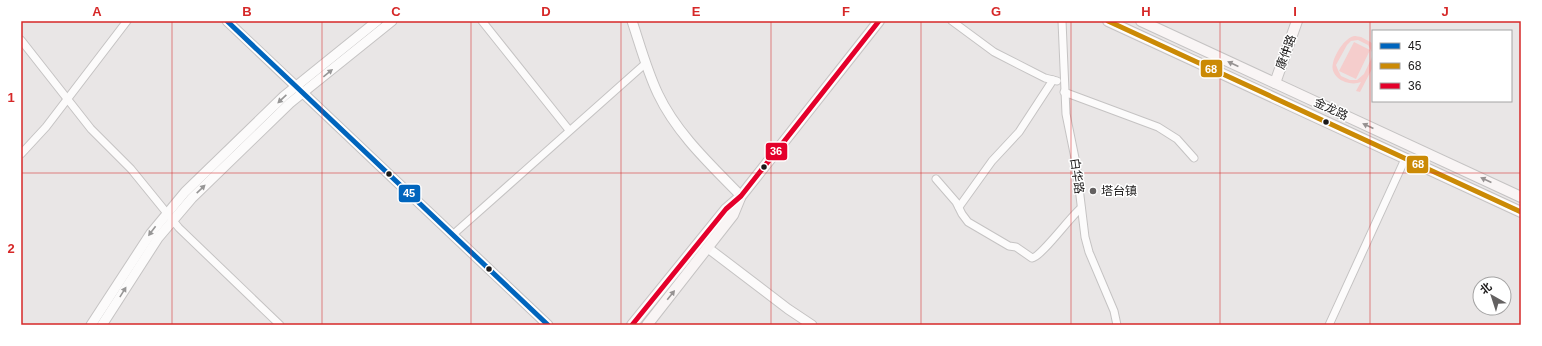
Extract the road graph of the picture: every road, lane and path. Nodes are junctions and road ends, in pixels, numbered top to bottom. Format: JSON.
{"nodes":[{"id":1,"x":126,"y":21,"type":"edge"},
{"id":2,"x":227,"y":21,"type":"edge"},
{"id":3,"x":236,"y":21,"type":"edge"},
{"id":4,"x":378,"y":21,"type":"edge"},
{"id":5,"x":392,"y":21,"type":"edge"},
{"id":6,"x":482,"y":21,"type":"edge"},
{"id":7,"x":632,"y":21,"type":"edge"},
{"id":8,"x":878,"y":21,"type":"edge"},
{"id":9,"x":952,"y":21,"type":"edge"},
{"id":10,"x":1062,"y":21,"type":"edge"},
{"id":11,"x":1108,"y":21,"type":"edge"},
{"id":12,"x":1141,"y":21,"type":"edge"},
{"id":13,"x":1290,"y":21,"type":"edge"},
{"id":14,"x":1297,"y":21,"type":"edge"},
{"id":15,"x":21,"y":40,"type":"edge"},
{"id":16,"x":646,"y":63,"type":"junction"},
{"id":17,"x":1053,"y":80,"type":"junction"},
{"id":18,"x":1064,"y":80,"type":"junction"},
{"id":19,"x":1272,"y":82,"type":"junction"},
{"id":20,"x":302,"y":88,"type":"junction"},
{"id":21,"x":1064,"y":92,"type":"junction"},
{"id":22,"x":67,"y":99,"type":"junction"},
{"id":23,"x":570,"y":130,"type":"junction"},
{"id":24,"x":21,"y":154,"type":"edge"},
{"id":25,"x":1194,"y":158,"type":"dead end"},
{"id":26,"x":1406,"y":159,"type":"junction"},
{"id":27,"x":936,"y":179,"type":"dead end"},
{"id":28,"x":741,"y":196,"type":"junction"},
{"id":29,"x":1521,"y":197,"type":"edge"},
{"id":30,"x":959,"y":207,"type":"junction"},
{"id":31,"x":1081,"y":208,"type":"junction"},
{"id":32,"x":1521,"y":212,"type":"edge"},
{"id":33,"x":169,"y":217,"type":"junction"},
{"id":34,"x":457,"y":231,"type":"junction"},
{"id":35,"x":708,"y":248,"type":"junction"},
{"id":36,"x":91,"y":325,"type":"edge"},
{"id":37,"x":102,"y":325,"type":"edge"},
{"id":38,"x":280,"y":325,"type":"edge"},
{"id":39,"x":548,"y":325,"type":"edge"},
{"id":40,"x":556,"y":325,"type":"edge"},
{"id":41,"x":632,"y":325,"type":"edge"},
{"id":42,"x":646,"y":325,"type":"edge"},
{"id":43,"x":812,"y":325,"type":"edge"},
{"id":44,"x":1117,"y":325,"type":"edge"},
{"id":45,"x":1329,"y":325,"type":"edge"}],
"edges":[{"from":1,"to":22,"type":"street"},
{"from":2,"to":20,"type":"street"},
{"from":3,"to":20,"type":"street"},
{"from":4,"to":20,"type":"street"},
{"from":20,"to":5,"type":"street","one_way":true},
{"from":6,"to":23,"type":"street"},
{"from":7,"to":16,"type":"street"},
{"from":8,"to":28,"type":"main road"},
{"from":9,"to":17,"type":"street"},
{"from":10,"to":18,"type":"street","name":"白华路"},
{"from":11,"to":26,"type":"main road","name":"金龙路"},
{"from":19,"to":12,"type":"main road","name":"金龙路","one_way":true},
{"from":13,"to":19,"type":"main road","name":"康仲路"},
{"from":14,"to":19,"type":"main road","name":"康仲路"},
{"from":15,"to":22,"type":"street"},
{"from":16,"to":23,"type":"street"},
{"from":16,"to":28,"type":"street"},
{"from":17,"to":18,"type":"street"},
{"from":17,"to":30,"type":"street"},
{"from":18,"to":21,"type":"street","name":"白华路"},
{"from":29,"to":19,"type":"main road","name":"金龙路","one_way":true},
{"from":20,"to":33,"type":"street"},
{"from":20,"to":34,"type":"street"},
{"from":20,"to":39,"type":"street"},
{"from":21,"to":25,"type":"street"},
{"from":21,"to":31,"type":"street","name":"白华路"},
{"from":22,"to":24,"type":"street"},
{"from":22,"to":33,"type":"street"},
{"from":23,"to":34,"type":"street"},
{"from":26,"to":32,"type":"main road","name":"金龙路"},
{"from":26,"to":45,"type":"street"},
{"from":27,"to":30,"type":"street"},
{"from":28,"to":35,"type":"main road"},
{"from":28,"to":41,"type":"main road"},
{"from":30,"to":31,"type":"street"},
{"from":31,"to":44,"type":"street","name":"白华路"},
{"from":33,"to":36,"type":"street","one_way":true},
{"from":37,"to":33,"type":"street","one_way":true},
{"from":33,"to":38,"type":"street"},
{"from":34,"to":40,"type":"street"},
{"from":42,"to":35,"type":"main road","one_way":true},
{"from":35,"to":43,"type":"street"}]}
